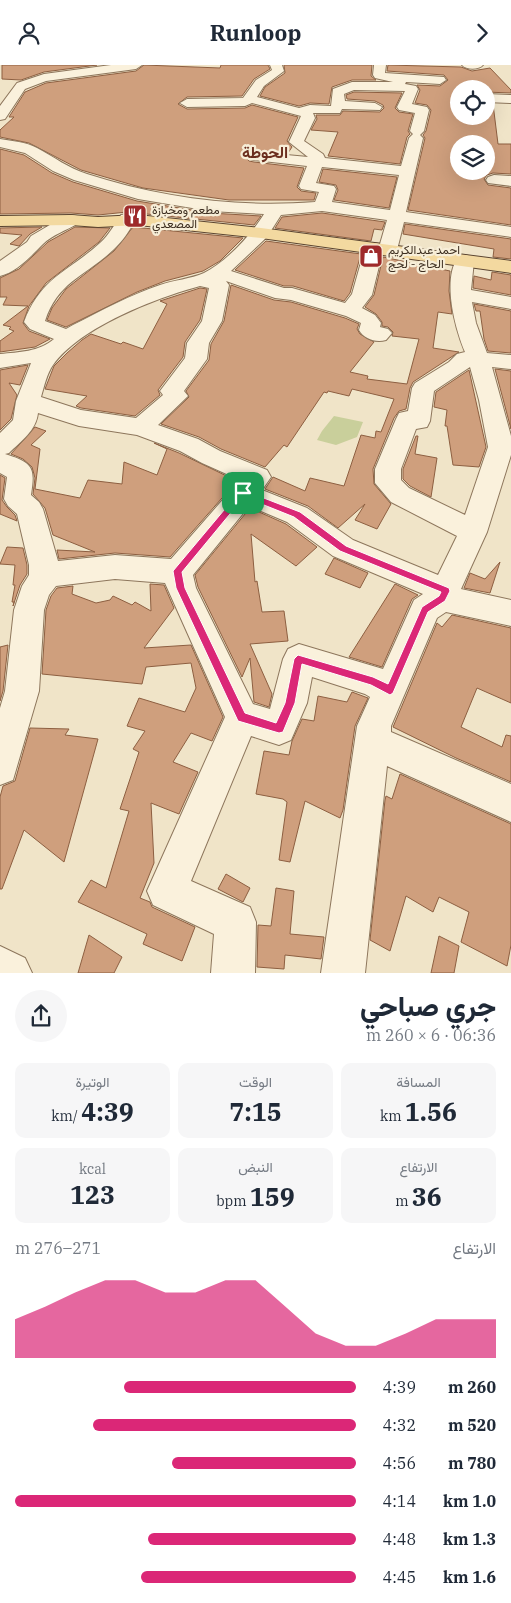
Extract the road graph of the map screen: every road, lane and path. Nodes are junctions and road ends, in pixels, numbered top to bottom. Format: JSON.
{"nodes":[{"id":1,"x":136,"y":65,"type":"edge"},
{"id":2,"x":276,"y":65,"type":"edge"},
{"id":3,"x":380,"y":65,"type":"edge"},
{"id":4,"x":439,"y":65,"type":"edge"},
{"id":5,"x":468,"y":65,"type":"edge"},
{"id":6,"x":477,"y":65,"type":"edge"},
{"id":7,"x":440,"y":80,"type":"junction"},
{"id":8,"x":399,"y":82,"type":"junction"},
{"id":9,"x":450,"y":85,"type":"edge"},
{"id":10,"x":322,"y":91,"type":"dead end"},
{"id":11,"x":495,"y":98,"type":"edge"},
{"id":12,"x":251,"y":99,"type":"junction"},
{"id":13,"x":338,"y":99,"type":"junction"},
{"id":14,"x":511,"y":99,"type":"edge"},
{"id":15,"x":385,"y":101,"type":"junction"},
{"id":16,"x":187,"y":103,"type":"dead end"},
{"id":17,"x":306,"y":112,"type":"junction"},
{"id":18,"x":0,"y":116,"type":"edge"},
{"id":19,"x":0,"y":143,"type":"edge"},
{"id":20,"x":254,"y":156,"type":"dead end"},
{"id":21,"x":316,"y":162,"type":"junction"},
{"id":22,"x":408,"y":171,"type":"junction"},
{"id":23,"x":494,"y":180,"type":"dead end"},
{"id":24,"x":511,"y":181,"type":"edge"},
{"id":25,"x":322,"y":206,"type":"junction"},
{"id":26,"x":275,"y":210,"type":"junction"},
{"id":27,"x":396,"y":217,"type":"junction"},
{"id":28,"x":127,"y":219,"type":"junction"},
{"id":29,"x":70,"y":220,"type":"junction"},
{"id":30,"x":0,"y":221,"type":"edge"},
{"id":31,"x":511,"y":232,"type":"edge"},
{"id":32,"x":261,"y":233,"type":"junction"},
{"id":33,"x":381,"y":249,"type":"junction"},
{"id":34,"x":465,"y":261,"type":"junction"},
{"id":35,"x":511,"y":267,"type":"edge"},
{"id":36,"x":0,"y":270,"type":"edge"},
{"id":37,"x":209,"y":276,"type":"junction"},
{"id":38,"x":461,"y":293,"type":"junction"},
{"id":39,"x":511,"y":303,"type":"edge"},
{"id":40,"x":353,"y":311,"type":"junction"},
{"id":41,"x":379,"y":336,"type":"dead end"},
{"id":42,"x":61,"y":345,"type":"junction"},
{"id":43,"x":479,"y":359,"type":"junction"},
{"id":44,"x":0,"y":361,"type":"edge"},
{"id":45,"x":511,"y":362,"type":"edge"},
{"id":46,"x":28,"y":401,"type":"junction"},
{"id":47,"x":141,"y":427,"type":"junction"},
{"id":48,"x":0,"y":447,"type":"edge"},
{"id":49,"x":0,"y":462,"type":"edge"},
{"id":50,"x":243,"y":493,"type":"junction"},
{"id":51,"x":472,"y":533,"type":"junction"},
{"id":52,"x":178,"y":571,"type":"junction"},
{"id":53,"x":44,"y":575,"type":"junction"},
{"id":54,"x":444,"y":595,"type":"junction"},
{"id":55,"x":511,"y":613,"type":"edge"},
{"id":56,"x":390,"y":690,"type":"junction"},
{"id":57,"x":242,"y":717,"type":"junction"},
{"id":58,"x":372,"y":742,"type":"junction"},
{"id":59,"x":0,"y":767,"type":"edge"},
{"id":60,"x":511,"y":803,"type":"edge"},
{"id":61,"x":0,"y":968,"type":"edge"},
{"id":62,"x":10,"y":973,"type":"edge"},
{"id":63,"x":233,"y":973,"type":"edge"},
{"id":64,"x":342,"y":973,"type":"edge"}],
"edges":[{"from":1,"to":18,"type":"street"},
{"from":2,"to":12,"type":"street"},
{"from":3,"to":8,"type":"street"},
{"from":4,"to":7,"type":"street"},
{"from":5,"to":6,"type":"street"},
{"from":7,"to":8,"type":"street"},
{"from":7,"to":9,"type":"street"},
{"from":8,"to":15,"type":"street"},
{"from":8,"to":15,"type":"street"},
{"from":10,"to":13,"type":"street"},
{"from":11,"to":14,"type":"street"},
{"from":12,"to":16,"type":"street"},
{"from":12,"to":17,"type":"street"},
{"from":13,"to":15,"type":"street"},
{"from":13,"to":15,"type":"street"},
{"from":13,"to":17,"type":"street"},
{"from":15,"to":22,"type":"street"},
{"from":17,"to":21,"type":"street"},
{"from":19,"to":26,"type":"street"},
{"from":20,"to":21,"type":"street"},
{"from":21,"to":22,"type":"street"},
{"from":21,"to":25,"type":"street"},
{"from":22,"to":27,"type":"street"},
{"from":23,"to":24,"type":"street"},
{"from":25,"to":26,"type":"street"},
{"from":25,"to":27,"type":"street"},
{"from":26,"to":32,"type":"street"},
{"from":27,"to":31,"type":"street"},
{"from":27,"to":33,"type":"street"},
{"from":28,"to":29,"type":"main road"},
{"from":28,"to":32,"type":"main road"},
{"from":28,"to":42,"type":"street"},
{"from":29,"to":30,"type":"main road"},
{"from":29,"to":36,"type":"street"},
{"from":32,"to":33,"type":"main road"},
{"from":32,"to":37,"type":"street"},
{"from":33,"to":34,"type":"main road"},
{"from":33,"to":40,"type":"street"},
{"from":34,"to":35,"type":"main road"},
{"from":34,"to":38,"type":"street"},
{"from":37,"to":40,"type":"street"},
{"from":37,"to":42,"type":"street"},
{"from":37,"to":47,"type":"street"},
{"from":38,"to":39,"type":"street"},
{"from":38,"to":43,"type":"street"},
{"from":40,"to":41,"type":"street"},
{"from":42,"to":44,"type":"street"},
{"from":42,"to":46,"type":"street"},
{"from":43,"to":45,"type":"street"},
{"from":43,"to":51,"type":"street"},
{"from":43,"to":51,"type":"street"},
{"from":46,"to":47,"type":"street"},
{"from":46,"to":48,"type":"street"},
{"from":47,"to":50,"type":"street"},
{"from":49,"to":53,"type":"street"},
{"from":50,"to":52,"type":"street"},
{"from":50,"to":54,"type":"street"},
{"from":51,"to":54,"type":"street"},
{"from":52,"to":53,"type":"street"},
{"from":52,"to":57,"type":"street"},
{"from":53,"to":59,"type":"street"},
{"from":54,"to":55,"type":"street"},
{"from":54,"to":56,"type":"street"},
{"from":56,"to":57,"type":"street"},
{"from":56,"to":58,"type":"street"},
{"from":57,"to":63,"type":"street"},
{"from":58,"to":60,"type":"street"},
{"from":58,"to":64,"type":"street"},
{"from":61,"to":62,"type":"street"}]}
